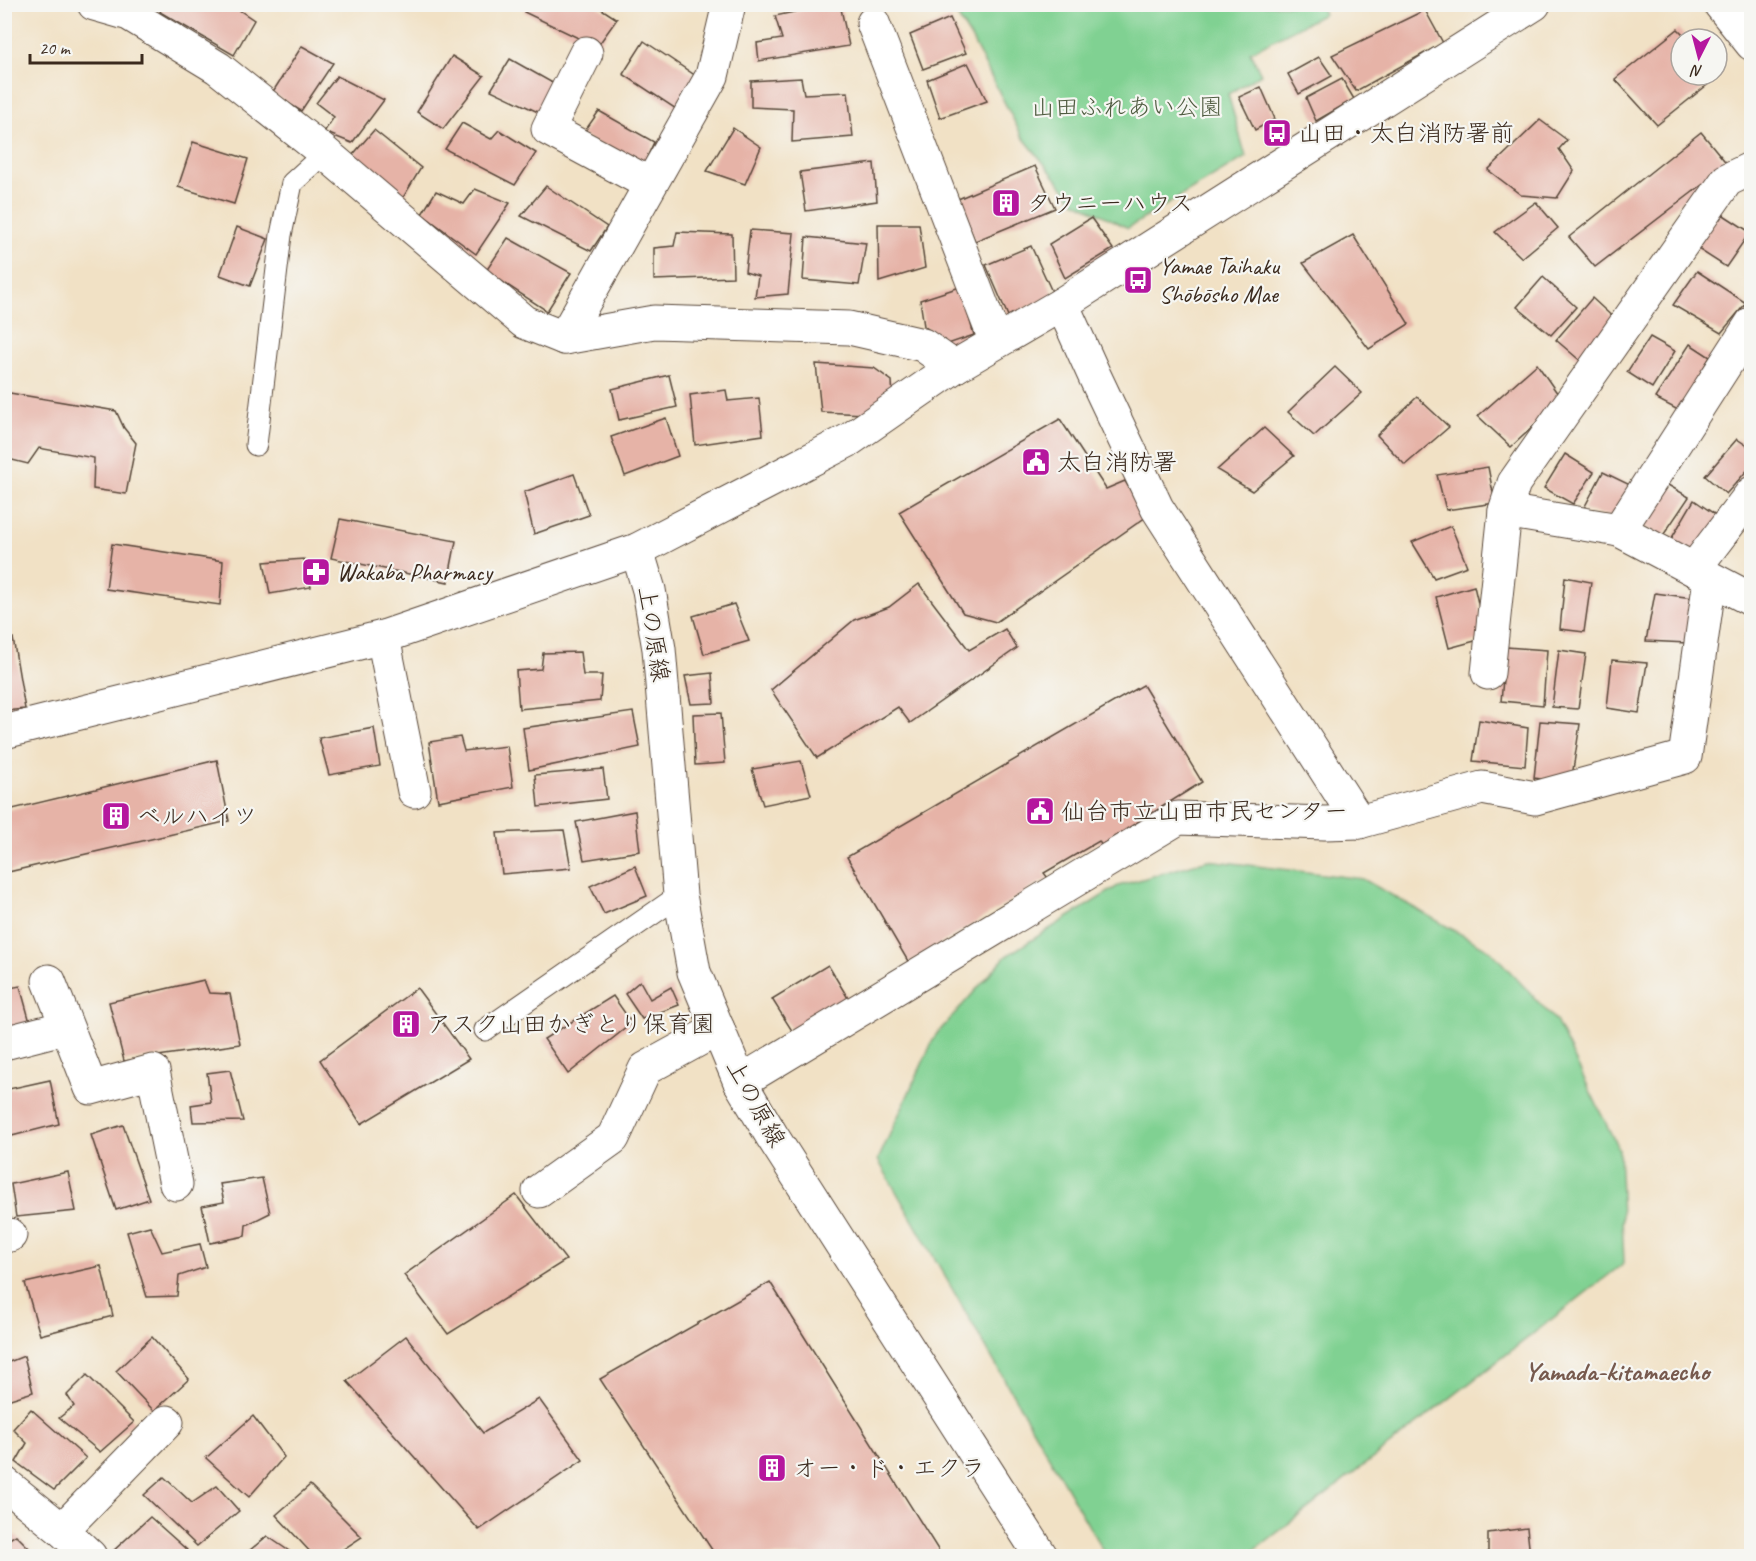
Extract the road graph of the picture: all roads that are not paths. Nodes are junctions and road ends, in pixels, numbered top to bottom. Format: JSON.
{"nodes":[{"id":1,"x":94,"y":4,"type":"edge"},
{"id":2,"x":1534,"y":4,"type":"edge"},
{"id":3,"x":1720,"y":4,"type":"edge"},
{"id":4,"x":721,"y":8,"type":"edge"},
{"id":5,"x":873,"y":23,"type":"dead end"},
{"id":6,"x":1752,"y":44,"type":"edge"},
{"id":7,"x":586,"y":53,"type":"dead end"},
{"id":8,"x":326,"y":153,"type":"junction"},
{"id":9,"x":1752,"y":168,"type":"edge"},
{"id":10,"x":651,"y":184,"type":"junction"},
{"id":11,"x":1062,"y":304,"type":"junction"},
{"id":12,"x":1752,"y":323,"type":"edge"},
{"id":13,"x":564,"y":338,"type":"junction"},
{"id":14,"x":996,"y":342,"type":"junction"},
{"id":15,"x":954,"y":368,"type":"junction"},
{"id":16,"x":256,"y":445,"type":"dead end"},
{"id":17,"x":1752,"y":493,"type":"edge"},
{"id":18,"x":1505,"y":511,"type":"junction"},
{"id":19,"x":1619,"y":530,"type":"junction"},
{"id":20,"x":637,"y":550,"type":"junction"},
{"id":21,"x":1702,"y":574,"type":"junction"},
{"id":22,"x":1752,"y":600,"type":"edge"},
{"id":23,"x":383,"y":637,"type":"junction"},
{"id":24,"x":1488,"y":674,"type":"dead end"},
{"id":25,"x":4,"y":732,"type":"edge"},
{"id":26,"x":414,"y":791,"type":"dead end"},
{"id":27,"x":1359,"y":822,"type":"junction"},
{"id":28,"x":680,"y":895,"type":"junction"},
{"id":29,"x":49,"y":981,"type":"dead end"},
{"id":30,"x":66,"y":1027,"type":"junction"},
{"id":31,"x":718,"y":1029,"type":"junction"},
{"id":32,"x":485,"y":1030,"type":"dead end"},
{"id":33,"x":4,"y":1043,"type":"edge"},
{"id":34,"x":740,"y":1082,"type":"junction"},
{"id":35,"x":176,"y":1184,"type":"dead end"},
{"id":36,"x":539,"y":1191,"type":"dead end"},
{"id":37,"x":167,"y":1422,"type":"dead end"},
{"id":38,"x":4,"y":1483,"type":"edge"},
{"id":39,"x":62,"y":1530,"type":"junction"},
{"id":40,"x":90,"y":1557,"type":"edge"},
{"id":41,"x":1041,"y":1557,"type":"edge"}],
"edges":[{"from":1,"to":8,"type":"street"},
{"from":2,"to":11,"type":"street"},
{"from":3,"to":6,"type":"street"},
{"from":4,"to":10,"type":"street"},
{"from":5,"to":14,"type":"street"},
{"from":7,"to":10,"type":"street"},
{"from":8,"to":13,"type":"street"},
{"from":8,"to":16,"type":"lane"},
{"from":9,"to":18,"type":"street"},
{"from":10,"to":13,"type":"street"},
{"from":11,"to":14,"type":"street"},
{"from":11,"to":27,"type":"street"},
{"from":12,"to":19,"type":"street"},
{"from":13,"to":15,"type":"street"},
{"from":14,"to":15,"type":"street"},
{"from":15,"to":20,"type":"street"},
{"from":17,"to":21,"type":"street"},
{"from":18,"to":19,"type":"street"},
{"from":18,"to":24,"type":"street"},
{"from":19,"to":21,"type":"street"},
{"from":20,"to":23,"type":"street"},
{"from":20,"to":28,"type":"street","name":"上の原線"},
{"from":21,"to":22,"type":"street"},
{"from":21,"to":27,"type":"street"},
{"from":23,"to":25,"type":"street"},
{"from":23,"to":26,"type":"street"},
{"from":27,"to":34,"type":"street"},
{"from":28,"to":31,"type":"street","name":"上の原線"},
{"from":28,"to":32,"type":"lane"},
{"from":29,"to":30,"type":"street"},
{"from":30,"to":33,"type":"street"},
{"from":30,"to":35,"type":"street"},
{"from":31,"to":34,"type":"street","name":"上の原線"},
{"from":31,"to":36,"type":"street"},
{"from":34,"to":41,"type":"street","name":"上の原線"},
{"from":37,"to":39,"type":"street"},
{"from":38,"to":39,"type":"street"},
{"from":39,"to":40,"type":"street"}]}
